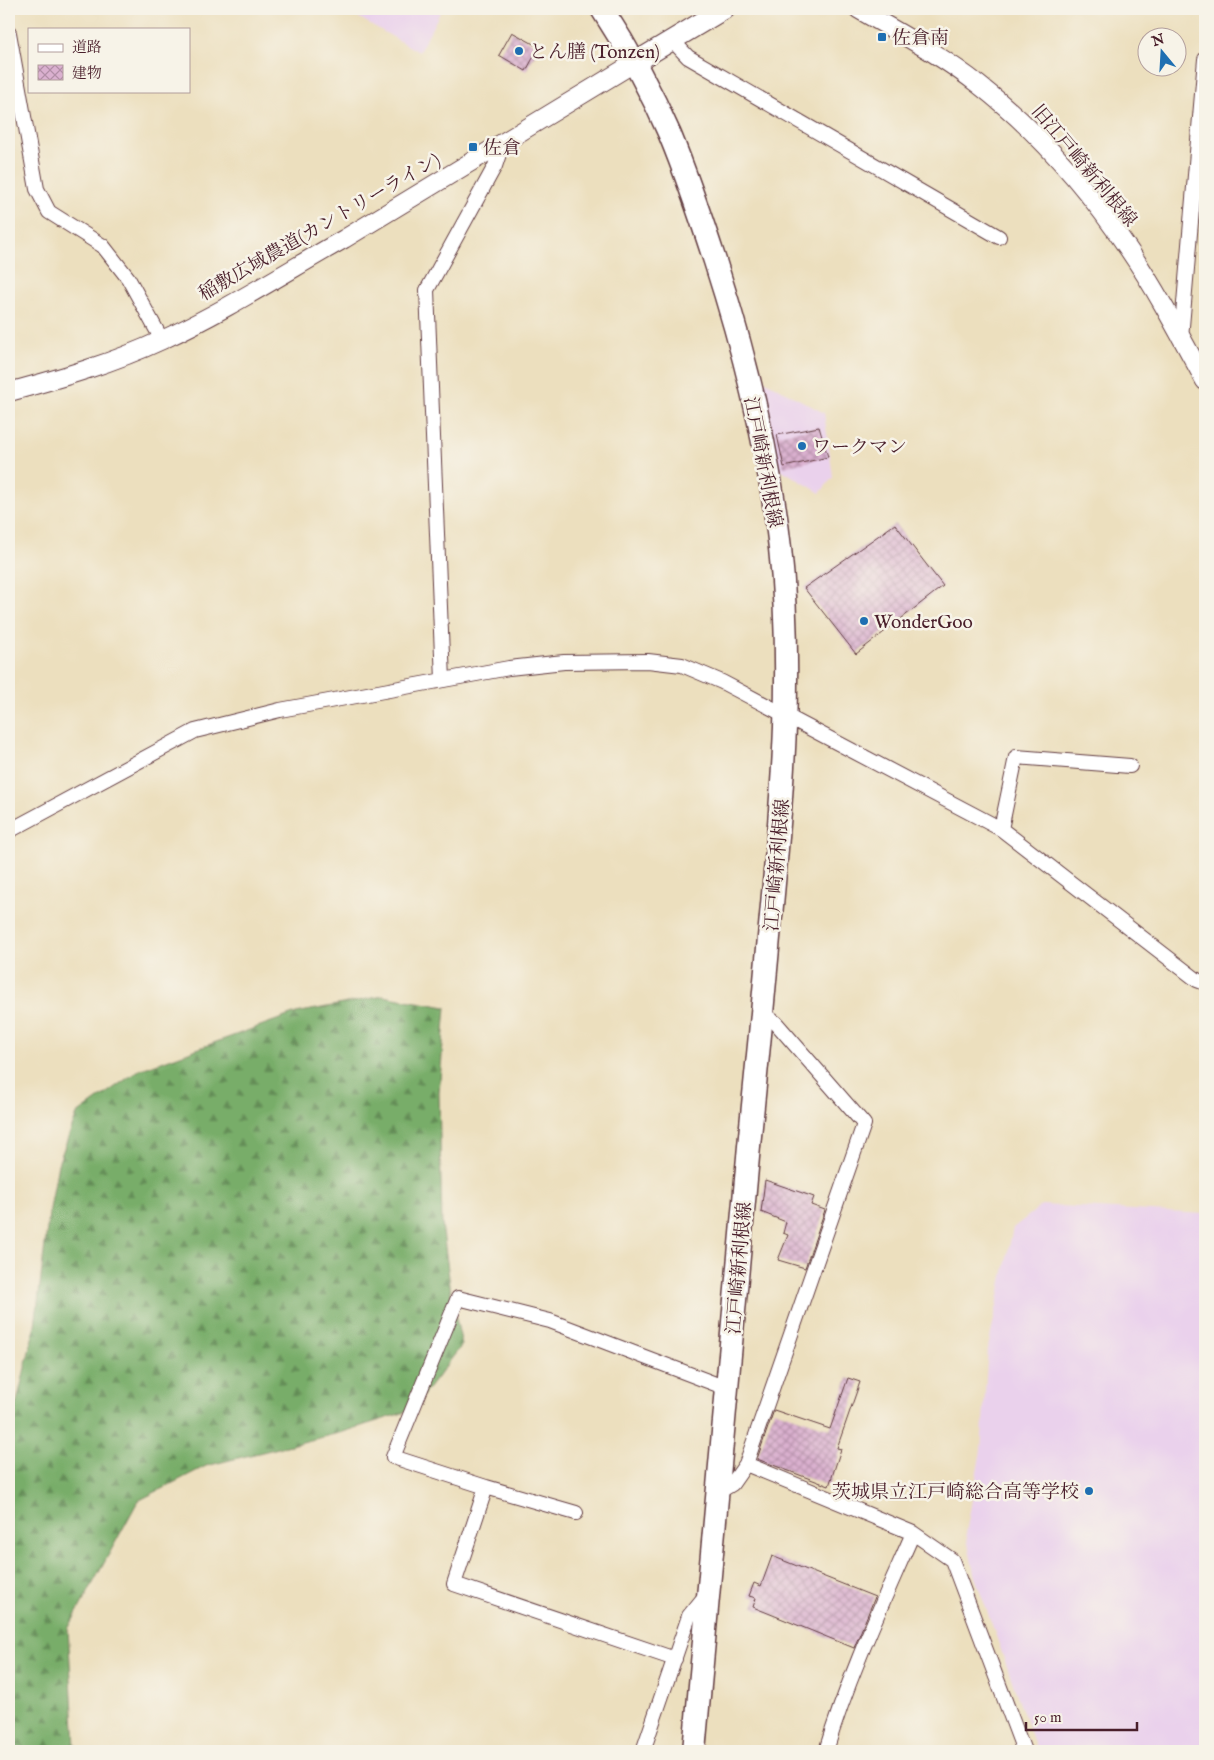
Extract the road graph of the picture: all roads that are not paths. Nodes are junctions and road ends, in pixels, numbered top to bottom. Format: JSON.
{"nodes":[{"id":1,"x":602,"y":9,"type":"edge"},
{"id":2,"x":724,"y":9,"type":"edge"},
{"id":3,"x":858,"y":9,"type":"edge"},
{"id":4,"x":9,"y":33,"type":"edge"},
{"id":5,"x":672,"y":40,"type":"junction"},
{"id":6,"x":1205,"y":59,"type":"edge"},
{"id":7,"x":634,"y":63,"type":"junction"},
{"id":8,"x":503,"y":142,"type":"junction"},
{"id":9,"x":1000,"y":237,"type":"dead end"},
{"id":10,"x":1182,"y":338,"type":"junction"},
{"id":11,"x":162,"y":340,"type":"junction"},
{"id":12,"x":1205,"y":381,"type":"edge"},
{"id":13,"x":9,"y":392,"type":"edge"},
{"id":14,"x":443,"y":680,"type":"junction"},
{"id":15,"x":786,"y":715,"type":"junction"},
{"id":16,"x":1130,"y":766,"type":"dead end"},
{"id":17,"x":1001,"y":828,"type":"junction"},
{"id":18,"x":9,"y":831,"type":"edge"},
{"id":19,"x":1205,"y":983,"type":"edge"},
{"id":20,"x":762,"y":1013,"type":"junction"},
{"id":21,"x":726,"y":1388,"type":"junction"},
{"id":22,"x":746,"y":1464,"type":"junction"},
{"id":23,"x":486,"y":1487,"type":"junction"},
{"id":24,"x":718,"y":1493,"type":"junction"},
{"id":25,"x":576,"y":1513,"type":"dead end"},
{"id":26,"x":913,"y":1533,"type":"junction"},
{"id":27,"x":708,"y":1592,"type":"junction"},
{"id":28,"x":675,"y":1659,"type":"junction"},
{"id":29,"x":643,"y":1751,"type":"edge"},
{"id":30,"x":694,"y":1751,"type":"edge"},
{"id":31,"x":826,"y":1751,"type":"edge"},
{"id":32,"x":1024,"y":1751,"type":"edge"}],
"edges":[{"from":1,"to":7,"type":"main road","name":"江戸崎新利根線"},
{"from":2,"to":5,"type":"main road"},
{"from":3,"to":10,"type":"street","name":"旧江戸崎新利根線"},
{"from":4,"to":11,"type":"street"},
{"from":5,"to":7,"type":"main road"},
{"from":5,"to":9,"type":"street"},
{"from":6,"to":10,"type":"street"},
{"from":7,"to":8,"type":"street","name":"稲敷広域農道(カントリーライン)"},
{"from":7,"to":15,"type":"main road","name":"江戸崎新利根線"},
{"from":8,"to":11,"type":"street","name":"稲敷広域農道(カントリーライン)"},
{"from":8,"to":14,"type":"street"},
{"from":10,"to":12,"type":"street","name":"旧江戸崎新利根線"},
{"from":11,"to":13,"type":"street","name":"稲敷広域農道(カントリーライン)"},
{"from":14,"to":15,"type":"street"},
{"from":14,"to":18,"type":"street"},
{"from":15,"to":17,"type":"street"},
{"from":15,"to":20,"type":"main road","name":"江戸崎新利根線"},
{"from":16,"to":17,"type":"street"},
{"from":17,"to":19,"type":"street"},
{"from":20,"to":21,"type":"main road","name":"江戸崎新利根線"},
{"from":20,"to":22,"type":"street"},
{"from":21,"to":23,"type":"street"},
{"from":21,"to":24,"type":"main road","name":"江戸崎新利根線"},
{"from":22,"to":24,"type":"street"},
{"from":22,"to":26,"type":"street"},
{"from":23,"to":25,"type":"street"},
{"from":23,"to":28,"type":"street"},
{"from":24,"to":27,"type":"main road","name":"江戸崎新利根線"},
{"from":26,"to":31,"type":"street"},
{"from":26,"to":32,"type":"street"},
{"from":27,"to":28,"type":"street"},
{"from":27,"to":30,"type":"main road","name":"江戸崎新利根線"},
{"from":28,"to":29,"type":"street"}]}
